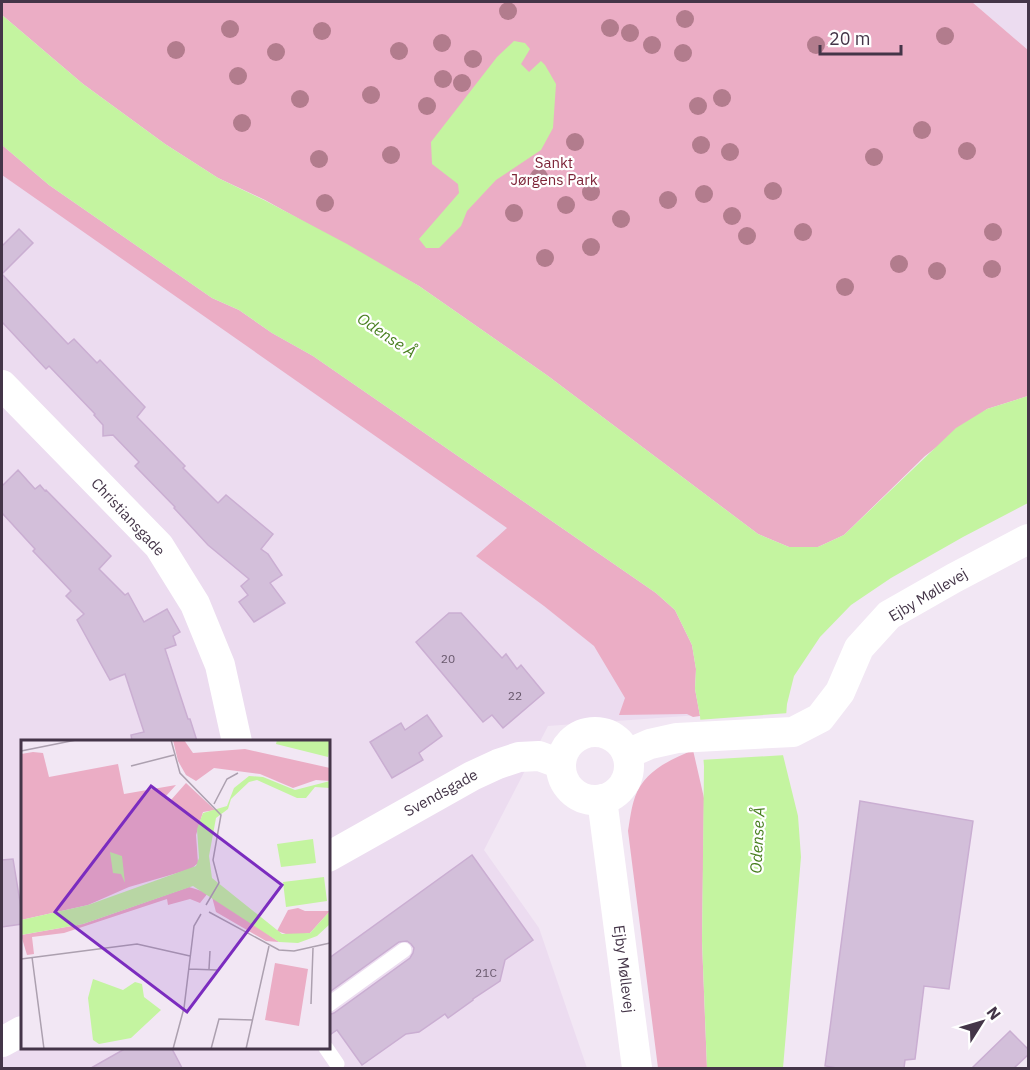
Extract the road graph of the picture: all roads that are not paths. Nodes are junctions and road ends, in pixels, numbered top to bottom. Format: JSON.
{"nodes":[{"id":1,"x":2,"y":385,"type":"edge"},
{"id":2,"x":1029,"y":539,"type":"edge"},
{"id":3,"x":237,"y":740,"type":"edge"},
{"id":4,"x":627,"y":754,"type":"junction"},
{"id":5,"x":561,"y":764,"type":"junction"},
{"id":6,"x":602,"y":799,"type":"junction"},
{"id":7,"x":330,"y":855,"type":"edge"},
{"id":8,"x":404,"y":950,"type":"dead end"},
{"id":9,"x":330,"y":1004,"type":"edge"},
{"id":10,"x":21,"y":1032,"type":"edge"},
{"id":11,"x":2,"y":1042,"type":"edge"},
{"id":12,"x":327,"y":1049,"type":"edge"},
{"id":13,"x":337,"y":1064,"type":"dead end"},
{"id":14,"x":637,"y":1068,"type":"edge"}],
"edges":[{"from":1,"to":3,"type":"street","name":"Christiansgade"},
{"from":2,"to":4,"type":"street","name":"Ejby Møllevej"},
{"from":4,"to":5,"type":"street"},
{"from":4,"to":6,"type":"street"},
{"from":5,"to":6,"type":"street"},
{"from":5,"to":7,"type":"street","name":"Svendsgade"},
{"from":6,"to":14,"type":"street","name":"Ejby Møllevej"},
{"from":8,"to":9,"type":"lane"},
{"from":10,"to":11,"type":"street"},
{"from":12,"to":13,"type":"lane"}]}
